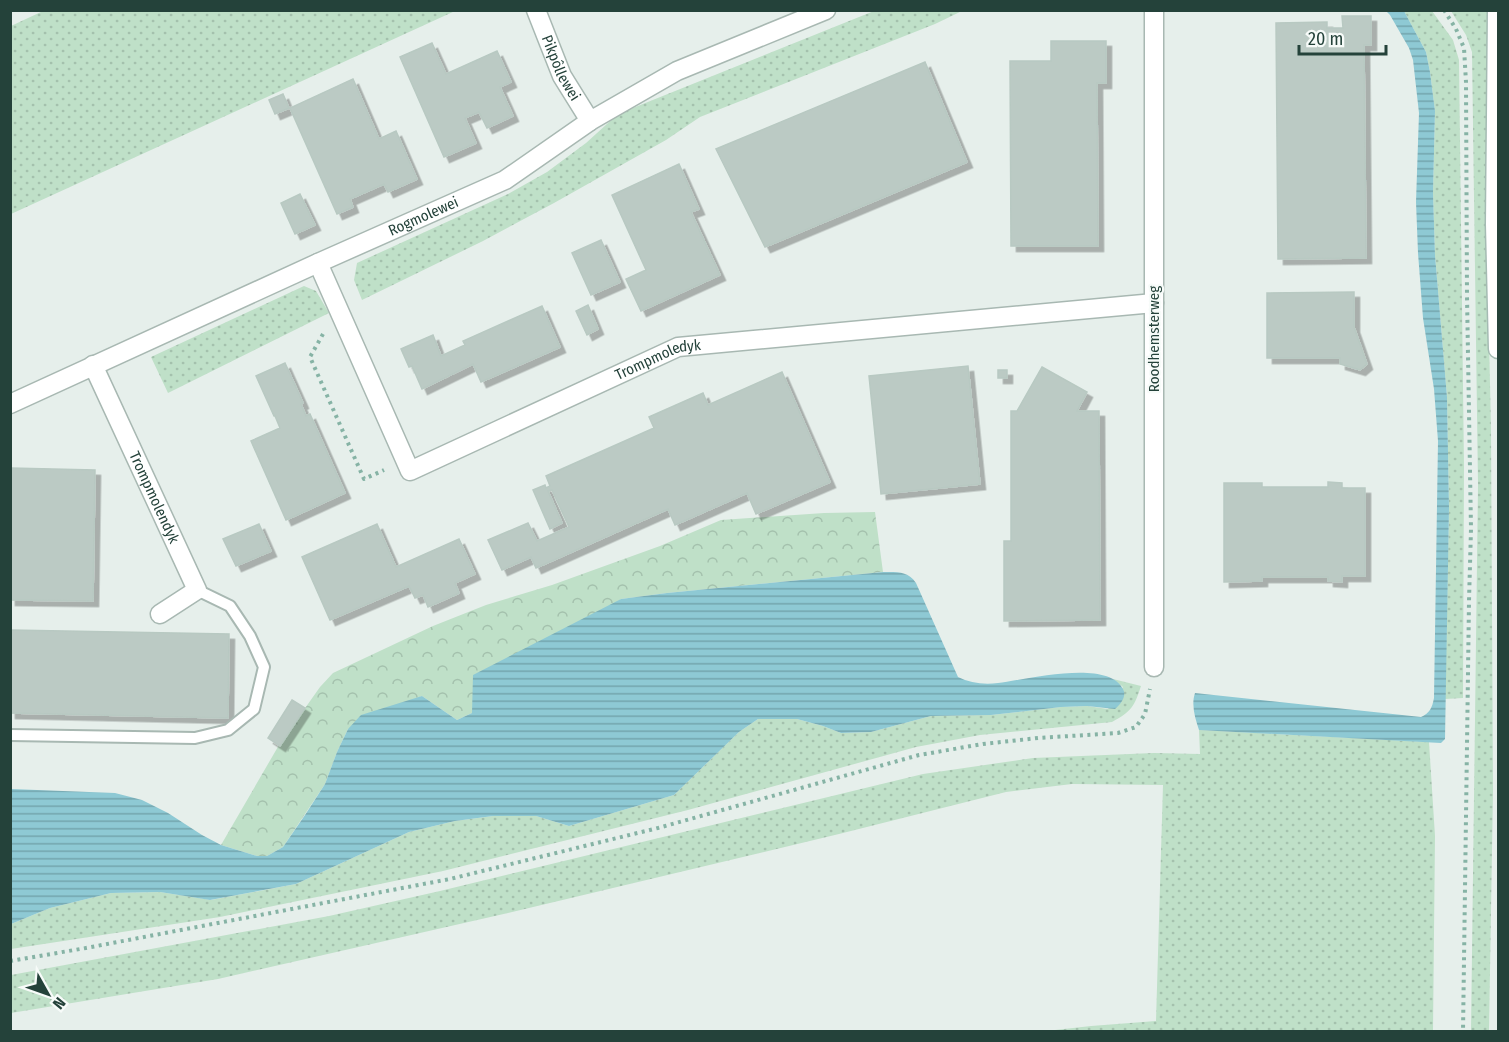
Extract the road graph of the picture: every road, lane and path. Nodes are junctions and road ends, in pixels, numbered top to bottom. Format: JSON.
{"nodes":[{"id":1,"x":536,"y":10,"type":"edge"},
{"id":2,"x":826,"y":10,"type":"edge"},
{"id":3,"x":1154,"y":10,"type":"edge"},
{"id":4,"x":1444,"y":10,"type":"edge"},
{"id":5,"x":1497,"y":10,"type":"edge"},
{"id":6,"x":591,"y":121,"type":"junction"},
{"id":7,"x":318,"y":263,"type":"junction"},
{"id":8,"x":1154,"y":303,"type":"junction"},
{"id":9,"x":337,"y":307,"type":"junction"},
{"id":10,"x":1498,"y":349,"type":"edge"},
{"id":11,"x":93,"y":365,"type":"junction"},
{"id":12,"x":10,"y":404,"type":"edge"},
{"id":13,"x":405,"y":460,"type":"junction"},
{"id":14,"x":197,"y":590,"type":"junction"},
{"id":15,"x":160,"y":614,"type":"dead end"},
{"id":16,"x":1154,"y":667,"type":"joint"},
{"id":17,"x":10,"y":735,"type":"edge"},
{"id":18,"x":10,"y":961,"type":"edge"},
{"id":19,"x":1463,"y":1032,"type":"edge"}],
"edges":[{"from":1,"to":6,"type":"street","name":"Pikpôllewei"},
{"from":2,"to":6,"type":"street","name":"Rogmolewei"},
{"from":3,"to":8,"type":"street","name":"Roodhemsterweg"},
{"from":4,"to":19,"type":"path"},
{"from":5,"to":10,"type":"street"},
{"from":6,"to":7,"type":"street","name":"Rogmolewei"},
{"from":7,"to":9,"type":"street"},
{"from":7,"to":11,"type":"street","name":"Rogmolewei"},
{"from":8,"to":13,"type":"street","name":"Trompmoledyk"},
{"from":8,"to":16,"type":"street","name":"Roodhemsterweg"},
{"from":9,"to":13,"type":"street"},
{"from":9,"to":13,"type":"path"},
{"from":11,"to":12,"type":"street","name":"Rogmolewei"},
{"from":11,"to":14,"type":"street","name":"Trompmolendyk"},
{"from":14,"to":15,"type":"street"},
{"from":14,"to":17,"type":"lane"},
{"from":16,"to":18,"type":"path"}]}
